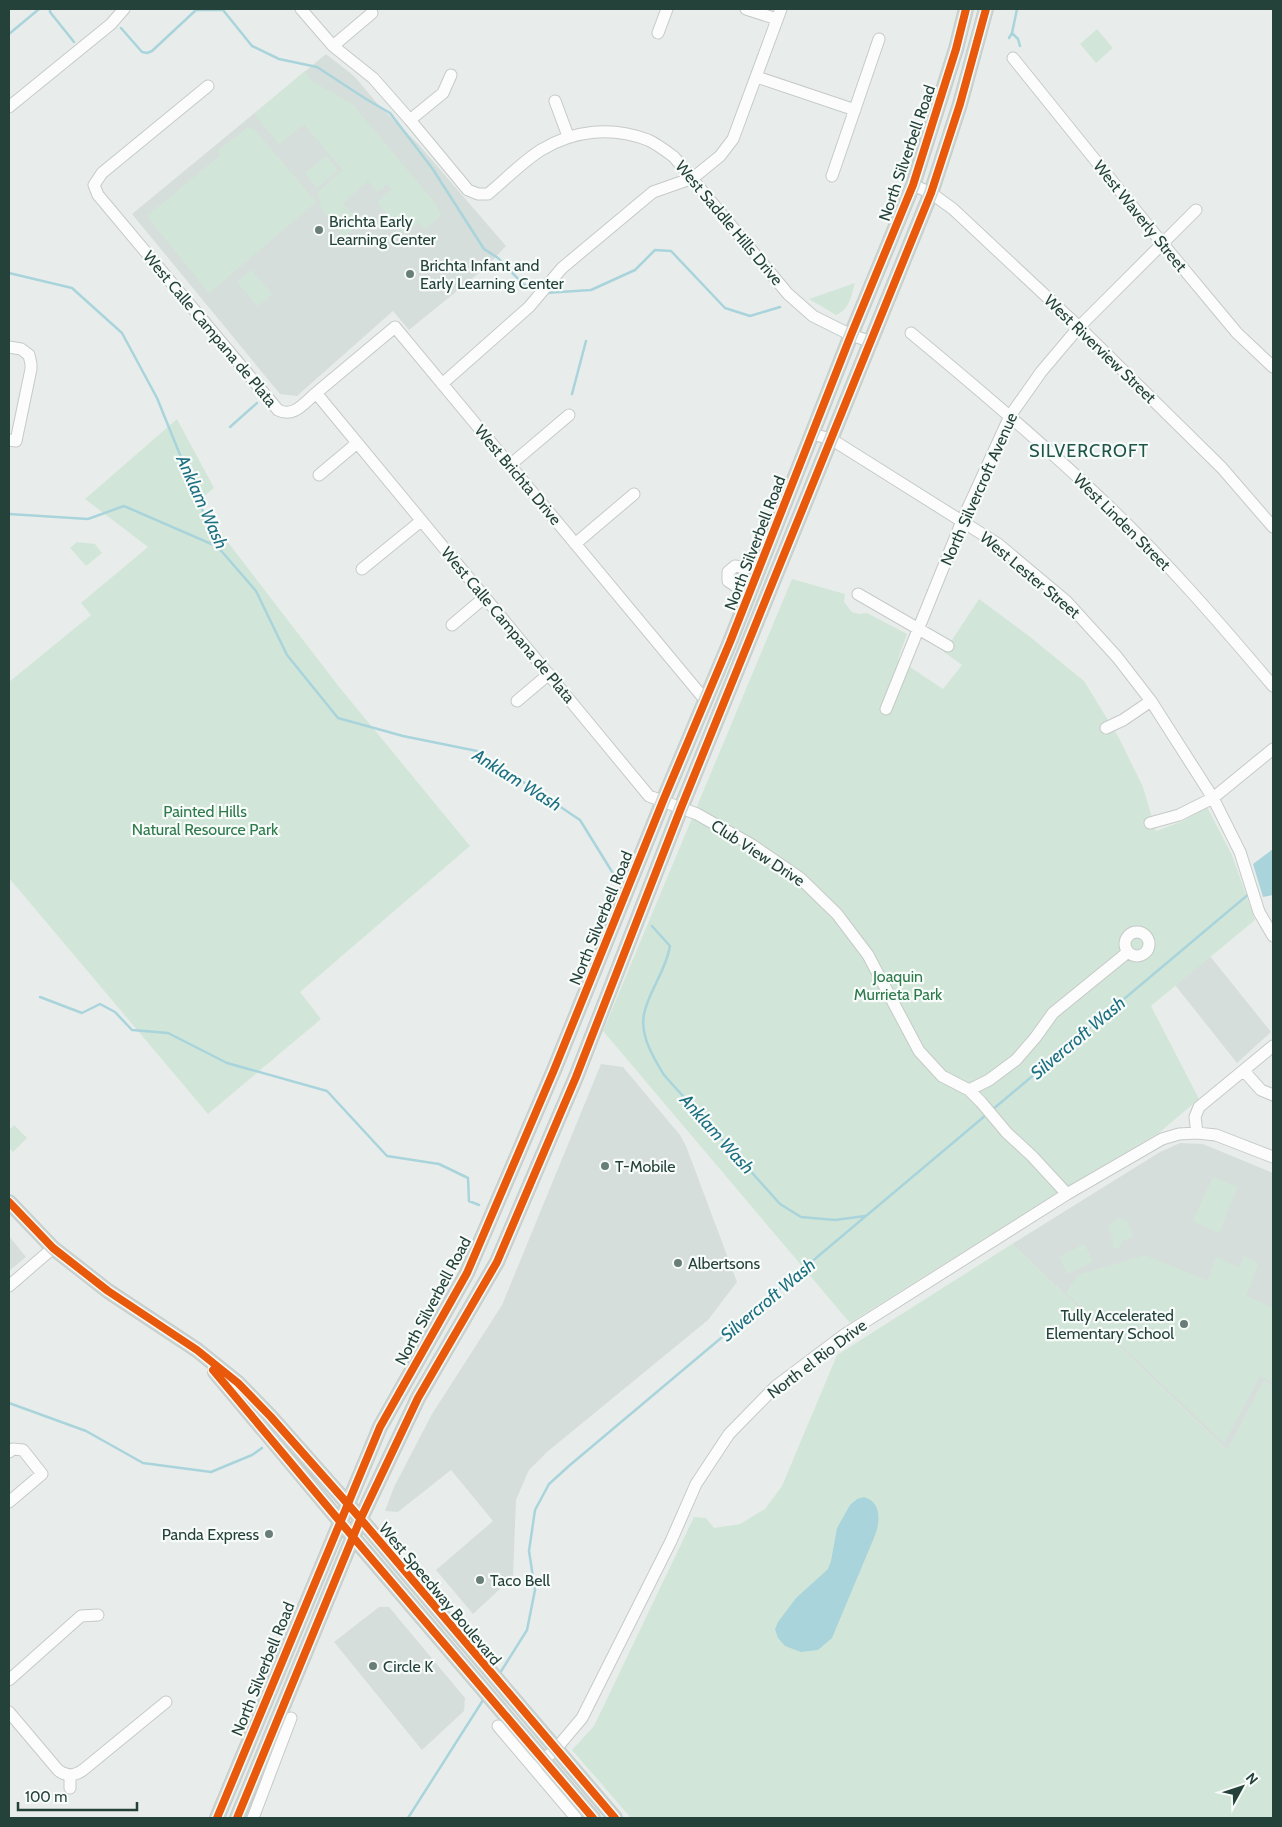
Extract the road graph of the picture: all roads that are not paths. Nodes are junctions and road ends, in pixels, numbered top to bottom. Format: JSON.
{"nodes":[{"id":1,"x":124,"y":9,"type":"edge"},
{"id":2,"x":301,"y":9,"type":"edge"},
{"id":3,"x":667,"y":9,"type":"edge"},
{"id":4,"x":746,"y":9,"type":"edge"},
{"id":5,"x":966,"y":9,"type":"edge"},
{"id":6,"x":986,"y":9,"type":"edge"},
{"id":7,"x":372,"y":13,"type":"dead end"},
{"id":8,"x":779,"y":14,"type":"edge"},
{"id":9,"x":658,"y":33,"type":"dead end"},
{"id":10,"x":879,"y":39,"type":"dead end"},
{"id":11,"x":333,"y":46,"type":"junction"},
{"id":12,"x":1014,"y":58,"type":"dead end"},
{"id":13,"x":451,"y":75,"type":"dead end"},
{"id":14,"x":757,"y":77,"type":"junction"},
{"id":15,"x":208,"y":86,"type":"dead end"},
{"id":16,"x":555,"y":101,"type":"dead end"},
{"id":17,"x":9,"y":106,"type":"edge"},
{"id":18,"x":855,"y":110,"type":"junction"},
{"id":19,"x":410,"y":120,"type":"junction"},
{"id":20,"x":568,"y":136,"type":"junction"},
{"id":21,"x":832,"y":176,"type":"dead end"},
{"id":22,"x":693,"y":178,"type":"junction"},
{"id":23,"x":913,"y":185,"type":"junction"},
{"id":24,"x":931,"y":193,"type":"junction"},
{"id":25,"x":1196,"y":210,"type":"dead end"},
{"id":26,"x":1162,"y":243,"type":"junction"},
{"id":27,"x":1079,"y":327,"type":"junction"},
{"id":28,"x":911,"y":333,"type":"dead end"},
{"id":29,"x":851,"y":335,"type":"junction"},
{"id":30,"x":869,"y":341,"type":"junction"},
{"id":31,"x":9,"y":347,"type":"edge"},
{"id":32,"x":1273,"y":367,"type":"edge"},
{"id":33,"x":442,"y":384,"type":"junction"},
{"id":34,"x":316,"y":393,"type":"junction"},
{"id":35,"x":569,"y":416,"type":"dead end"},
{"id":36,"x":1010,"y":416,"type":"junction"},
{"id":37,"x":812,"y":434,"type":"junction"},
{"id":38,"x":832,"y":440,"type":"junction"},
{"id":39,"x":12,"y":441,"type":"edge"},
{"id":40,"x":356,"y":444,"type":"junction"},
{"id":41,"x":510,"y":465,"type":"junction"},
{"id":42,"x":319,"y":475,"type":"dead end"},
{"id":43,"x":634,"y":494,"type":"dead end"},
{"id":44,"x":421,"y":520,"type":"junction"},
{"id":45,"x":962,"y":521,"type":"junction"},
{"id":46,"x":1273,"y":527,"type":"edge"},
{"id":47,"x":575,"y":544,"type":"junction"},
{"id":48,"x":761,"y":565,"type":"junction"},
{"id":49,"x":362,"y":569,"type":"dead end"},
{"id":50,"x":858,"y":594,"type":"dead end"},
{"id":51,"x":485,"y":597,"type":"junction"},
{"id":52,"x":747,"y":600,"type":"junction"},
{"id":53,"x":452,"y":625,"type":"dead end"},
{"id":54,"x":918,"y":628,"type":"junction"},
{"id":55,"x":948,"y":646,"type":"dead end"},
{"id":56,"x":549,"y":674,"type":"junction"},
{"id":57,"x":1273,"y":686,"type":"edge"},
{"id":58,"x":517,"y":701,"type":"dead end"},
{"id":59,"x":706,"y":701,"type":"junction"},
{"id":60,"x":1151,"y":701,"type":"junction"},
{"id":61,"x":722,"y":709,"type":"junction"},
{"id":62,"x":886,"y":709,"type":"dead end"},
{"id":63,"x":1106,"y":728,"type":"dead end"},
{"id":64,"x":1273,"y":749,"type":"edge"},
{"id":65,"x":1213,"y":798,"type":"junction"},
{"id":66,"x":663,"y":801,"type":"junction"},
{"id":67,"x":681,"y":808,"type":"junction"},
{"id":68,"x":1150,"y":824,"type":"dead end"},
{"id":69,"x":1273,"y":936,"type":"edge"},
{"id":70,"x":1128,"y":952,"type":"dead end"},
{"id":71,"x":1273,"y":1046,"type":"edge"},
{"id":72,"x":1244,"y":1070,"type":"junction"},
{"id":73,"x":969,"y":1090,"type":"junction"},
{"id":74,"x":1273,"y":1095,"type":"edge"},
{"id":75,"x":1197,"y":1133,"type":"junction"},
{"id":76,"x":1273,"y":1157,"type":"edge"},
{"id":77,"x":1067,"y":1194,"type":"junction"},
{"id":78,"x":9,"y":1202,"type":"edge"},
{"id":79,"x":53,"y":1248,"type":"junction"},
{"id":80,"x":9,"y":1286,"type":"edge"},
{"id":81,"x":197,"y":1350,"type":"junction"},
{"id":82,"x":9,"y":1452,"type":"edge"},
{"id":83,"x":9,"y":1502,"type":"edge"},
{"id":84,"x":347,"y":1504,"type":"junction"},
{"id":85,"x":360,"y":1520,"type":"junction"},
{"id":86,"x":339,"y":1521,"type":"junction"},
{"id":87,"x":353,"y":1537,"type":"junction"},
{"id":88,"x":98,"y":1615,"type":"dead end"},
{"id":89,"x":452,"y":1628,"type":"junction"},
{"id":90,"x":440,"y":1639,"type":"junction"},
{"id":91,"x":9,"y":1680,"type":"edge"},
{"id":92,"x":166,"y":1702,"type":"dead end"},
{"id":93,"x":9,"y":1712,"type":"edge"},
{"id":94,"x":291,"y":1718,"type":"dead end"},
{"id":95,"x":498,"y":1726,"type":"dead end"},
{"id":96,"x":555,"y":1750,"type":"junction"},
{"id":97,"x":538,"y":1764,"type":"junction"},
{"id":98,"x":70,"y":1775,"type":"junction"},
{"id":99,"x":70,"y":1788,"type":"dead end"},
{"id":100,"x":217,"y":1818,"type":"edge"},
{"id":101,"x":237,"y":1818,"type":"edge"},
{"id":102,"x":253,"y":1818,"type":"edge"},
{"id":103,"x":576,"y":1818,"type":"edge"},
{"id":104,"x":593,"y":1818,"type":"edge"},
{"id":105,"x":615,"y":1818,"type":"edge"}],
"edges":[{"from":1,"to":17,"type":"street"},
{"from":2,"to":11,"type":"street"},
{"from":3,"to":9,"type":"street"},
{"from":4,"to":8,"type":"street"},
{"from":5,"to":23,"type":"main road","name":"North Silverbell Road"},
{"from":6,"to":24,"type":"main road","name":"North Silverbell Road"},
{"from":7,"to":11,"type":"street"},
{"from":8,"to":14,"type":"street"},
{"from":10,"to":18,"type":"street"},
{"from":11,"to":19,"type":"street"},
{"from":12,"to":26,"type":"street","name":"West Waverly Street"},
{"from":13,"to":19,"type":"street"},
{"from":14,"to":18,"type":"street"},
{"from":14,"to":22,"type":"street"},
{"from":15,"to":34,"type":"street","name":"West Calle Campana de Plata"},
{"from":16,"to":20,"type":"street"},
{"from":18,"to":21,"type":"street"},
{"from":19,"to":20,"type":"street","name":"West Saddle Hills Drive"},
{"from":20,"to":22,"type":"street","name":"West Saddle Hills Drive"},
{"from":22,"to":29,"type":"street","name":"West Saddle Hills Drive"},
{"from":22,"to":33,"type":"street"},
{"from":23,"to":24,"type":"street","name":"West Riverview Street"},
{"from":23,"to":29,"type":"main road","name":"North Silverbell Road"},
{"from":24,"to":27,"type":"street","name":"West Riverview Street"},
{"from":24,"to":30,"type":"main road","name":"North Silverbell Road"},
{"from":25,"to":26,"type":"street","name":"North Silvercroft Avenue"},
{"from":26,"to":27,"type":"street","name":"North Silvercroft Avenue"},
{"from":26,"to":32,"type":"street","name":"West Waverly Street"},
{"from":27,"to":36,"type":"street","name":"North Silvercroft Avenue"},
{"from":27,"to":46,"type":"street","name":"West Riverview Street"},
{"from":28,"to":36,"type":"street","name":"West Linden Street"},
{"from":29,"to":30,"type":"street","name":"West Saddle Hills Drive"},
{"from":29,"to":37,"type":"main road","name":"North Silverbell Road"},
{"from":30,"to":38,"type":"main road","name":"North Silverbell Road"},
{"from":31,"to":39,"type":"street"},
{"from":33,"to":34,"type":"street","name":"West Brichta Drive"},
{"from":33,"to":41,"type":"street","name":"West Brichta Drive"},
{"from":34,"to":40,"type":"street","name":"West Calle Campana de Plata"},
{"from":35,"to":41,"type":"street"},
{"from":36,"to":45,"type":"street","name":"North Silvercroft Avenue"},
{"from":36,"to":57,"type":"street","name":"West Linden Street"},
{"from":37,"to":38,"type":"street","name":"West Lester Street"},
{"from":37,"to":48,"type":"main road","name":"North Silverbell Road"},
{"from":38,"to":45,"type":"street","name":"West Lester Street"},
{"from":38,"to":61,"type":"main road","name":"North Silverbell Road"},
{"from":40,"to":42,"type":"street"},
{"from":40,"to":44,"type":"street","name":"West Calle Campana de Plata"},
{"from":41,"to":47,"type":"street","name":"West Brichta Drive"},
{"from":43,"to":47,"type":"street"},
{"from":44,"to":49,"type":"street"},
{"from":44,"to":51,"type":"street","name":"West Calle Campana de Plata"},
{"from":45,"to":54,"type":"street","name":"North Silvercroft Avenue"},
{"from":45,"to":60,"type":"street","name":"West Lester Street"},
{"from":47,"to":59,"type":"street","name":"West Brichta Drive"},
{"from":48,"to":52,"type":"main road","name":"North Silverbell Road"},
{"from":48,"to":52,"type":"street","name":"North Silverbell Road"},
{"from":50,"to":54,"type":"street"},
{"from":51,"to":53,"type":"street"},
{"from":51,"to":56,"type":"street","name":"West Calle Campana de Plata"},
{"from":52,"to":59,"type":"main road","name":"North Silverbell Road"},
{"from":54,"to":55,"type":"street"},
{"from":54,"to":62,"type":"street","name":"North Silvercroft Avenue"},
{"from":56,"to":58,"type":"street"},
{"from":56,"to":66,"type":"street","name":"West Calle Campana de Plata"},
{"from":59,"to":61,"type":"main road"},
{"from":59,"to":66,"type":"main road","name":"North Silverbell Road"},
{"from":60,"to":63,"type":"street"},
{"from":60,"to":65,"type":"street","name":"West Lester Street"},
{"from":61,"to":67,"type":"main road","name":"North Silverbell Road"},
{"from":64,"to":65,"type":"street"},
{"from":65,"to":68,"type":"street"},
{"from":65,"to":69,"type":"street","name":"West Lester Street"},
{"from":66,"to":67,"type":"street","name":"Club View Drive"},
{"from":66,"to":84,"type":"main road","name":"North Silverbell Road"},
{"from":67,"to":73,"type":"street","name":"Club View Drive"},
{"from":67,"to":85,"type":"main road","name":"North Silverbell Road"},
{"from":70,"to":73,"type":"street"},
{"from":71,"to":72,"type":"street"},
{"from":72,"to":74,"type":"street"},
{"from":72,"to":75,"type":"street"},
{"from":73,"to":77,"type":"street","name":"Club View Drive"},
{"from":75,"to":76,"type":"street","name":"North el Rio Drive"},
{"from":75,"to":77,"type":"street","name":"North el Rio Drive"},
{"from":77,"to":96,"type":"street","name":"North el Rio Drive"},
{"from":78,"to":79,"type":"main road","name":"West Speedway Boulevard"},
{"from":79,"to":80,"type":"street"},
{"from":79,"to":81,"type":"main road","name":"West Speedway Boulevard"},
{"from":81,"to":84,"type":"main road","name":"West Speedway Boulevard"},
{"from":81,"to":86,"type":"main road","name":"West Speedway Boulevard"},
{"from":82,"to":83,"type":"street"},
{"from":84,"to":85,"type":"main road","name":"West Speedway Boulevard"},
{"from":84,"to":86,"type":"main road","name":"North Silverbell Road"},
{"from":85,"to":87,"type":"main road","name":"North Silverbell Road"},
{"from":85,"to":89,"type":"main road","name":"West Speedway Boulevard"},
{"from":86,"to":87,"type":"main road","name":"West Speedway Boulevard"},
{"from":86,"to":100,"type":"main road","name":"North Silverbell Road"},
{"from":87,"to":90,"type":"main road","name":"West Speedway Boulevard"},
{"from":87,"to":101,"type":"main road","name":"North Silverbell Road"},
{"from":88,"to":91,"type":"street"},
{"from":89,"to":90,"type":"main road"},
{"from":89,"to":96,"type":"main road","name":"West Speedway Boulevard"},
{"from":90,"to":97,"type":"main road","name":"West Speedway Boulevard"},
{"from":92,"to":98,"type":"street"},
{"from":93,"to":98,"type":"street"},
{"from":94,"to":102,"type":"street"},
{"from":95,"to":97,"type":"street","name":"West Speedway Boulevard"},
{"from":96,"to":97,"type":"street","name":"North el Rio Drive"},
{"from":96,"to":105,"type":"main road","name":"West Speedway Boulevard"},
{"from":97,"to":103,"type":"street","name":"West Speedway Boulevard"},
{"from":97,"to":104,"type":"main road","name":"West Speedway Boulevard"},
{"from":98,"to":99,"type":"street"}]}
